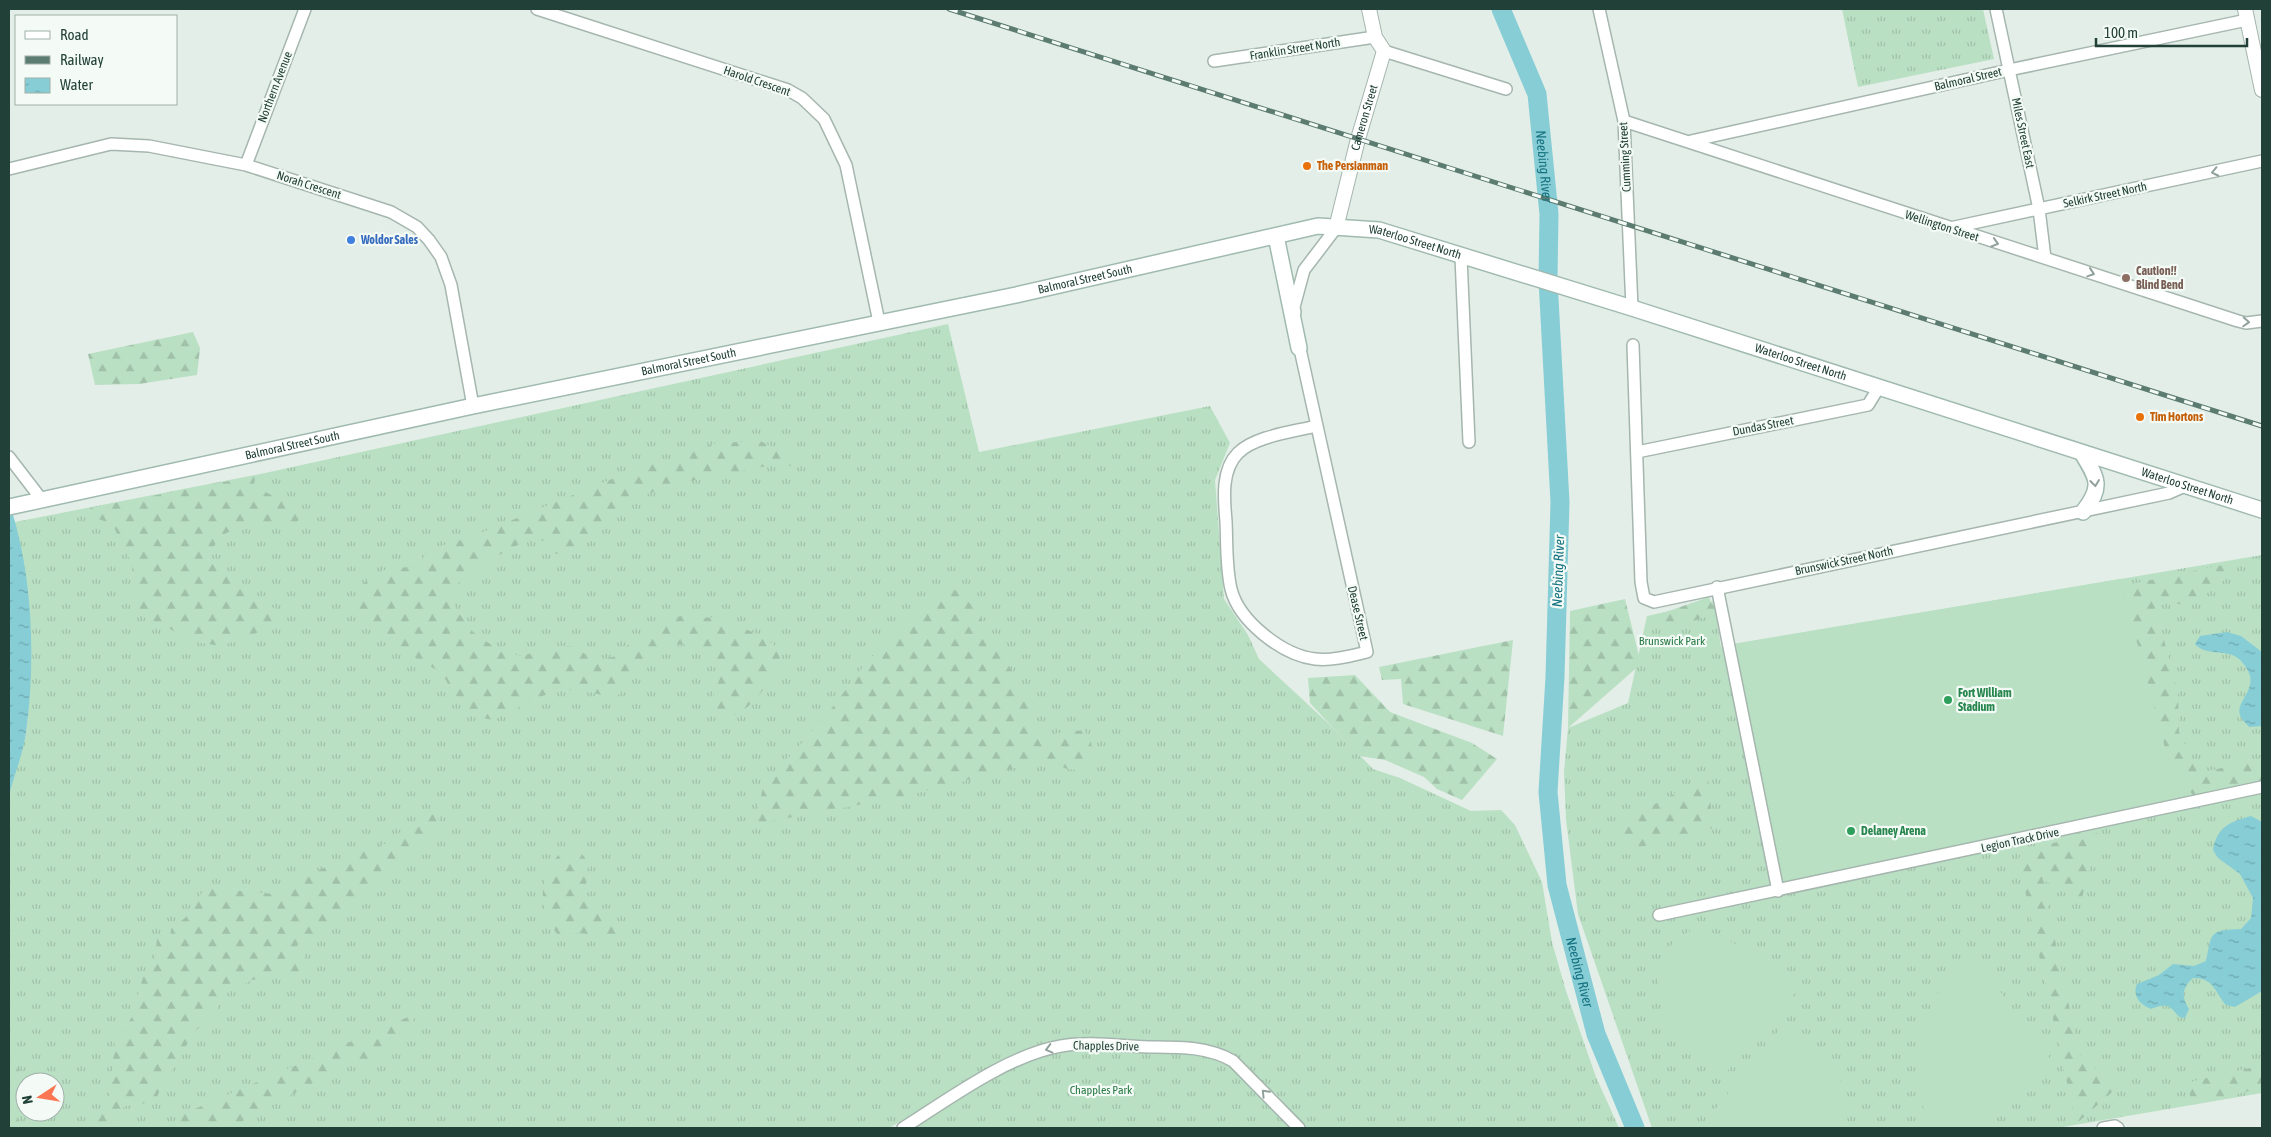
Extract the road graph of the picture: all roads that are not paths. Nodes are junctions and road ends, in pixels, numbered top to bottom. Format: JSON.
{"nodes":[{"id":1,"x":305,"y":9,"type":"edge"},
{"id":2,"x":537,"y":9,"type":"edge"},
{"id":3,"x":1369,"y":9,"type":"edge"},
{"id":4,"x":1599,"y":9,"type":"edge"},
{"id":5,"x":1996,"y":9,"type":"edge"},
{"id":6,"x":2246,"y":14,"type":"edge"},
{"id":7,"x":1376,"y":37,"type":"junction"},
{"id":8,"x":1384,"y":51,"type":"junction"},
{"id":9,"x":1214,"y":61,"type":"dead end"},
{"id":10,"x":2009,"y":70,"type":"junction"},
{"id":11,"x":1506,"y":89,"type":"dead end"},
{"id":12,"x":2262,"y":90,"type":"edge"},
{"id":13,"x":1624,"y":121,"type":"junction"},
{"id":14,"x":1690,"y":142,"type":"junction"},
{"id":15,"x":2262,"y":161,"type":"edge"},
{"id":16,"x":246,"y":164,"type":"junction"},
{"id":17,"x":9,"y":169,"type":"edge"},
{"id":18,"x":2039,"y":209,"type":"junction"},
{"id":19,"x":1336,"y":228,"type":"junction"},
{"id":20,"x":1948,"y":229,"type":"junction"},
{"id":21,"x":1276,"y":236,"type":"junction"},
{"id":22,"x":1461,"y":257,"type":"junction"},
{"id":23,"x":2045,"y":258,"type":"junction"},
{"id":24,"x":1632,"y":308,"type":"junction"},
{"id":25,"x":2262,"y":321,"type":"edge"},
{"id":26,"x":880,"y":322,"type":"junction"},
{"id":27,"x":1632,"y":345,"type":"dead end"},
{"id":28,"x":1300,"y":348,"type":"junction"},
{"id":29,"x":1879,"y":387,"type":"junction"},
{"id":30,"x":473,"y":406,"type":"junction"},
{"id":31,"x":1316,"y":426,"type":"junction"},
{"id":32,"x":1469,"y":442,"type":"dead end"},
{"id":33,"x":1637,"y":452,"type":"junction"},
{"id":34,"x":2082,"y":452,"type":"junction"},
{"id":35,"x":9,"y":457,"type":"edge"},
{"id":36,"x":2187,"y":485,"type":"junction"},
{"id":37,"x":42,"y":500,"type":"junction"},
{"id":38,"x":2262,"y":500,"type":"edge"},
{"id":39,"x":2238,"y":503,"type":"junction"},
{"id":40,"x":12,"y":507,"type":"edge"},
{"id":41,"x":2262,"y":510,"type":"edge"},
{"id":42,"x":2083,"y":512,"type":"junction"},
{"id":43,"x":2262,"y":515,"type":"edge"},
{"id":44,"x":1717,"y":587,"type":"junction"},
{"id":45,"x":2262,"y":788,"type":"edge"},
{"id":46,"x":1778,"y":891,"type":"junction"},
{"id":47,"x":1659,"y":915,"type":"dead end"},
{"id":48,"x":904,"y":1128,"type":"edge"},
{"id":49,"x":1299,"y":1128,"type":"edge"}],
"edges":[{"from":1,"to":16,"type":"street","name":"Northern Avenue"},
{"from":2,"to":26,"type":"street","name":"Harold Crescent"},
{"from":3,"to":7,"type":"street"},
{"from":4,"to":13,"type":"street","name":"Cumming Street"},
{"from":5,"to":10,"type":"street","name":"Miles Street East"},
{"from":6,"to":10,"type":"street","name":"Balmoral Street"},
{"from":6,"to":12,"type":"street"},
{"from":7,"to":8,"type":"street"},
{"from":7,"to":9,"type":"street","name":"Franklin Street North"},
{"from":8,"to":11,"type":"street"},
{"from":8,"to":19,"type":"street","name":"Cameron Street"},
{"from":10,"to":14,"type":"street","name":"Balmoral Street"},
{"from":10,"to":18,"type":"street","name":"Miles Street East"},
{"from":13,"to":14,"type":"street","name":"Wellington Street"},
{"from":13,"to":24,"type":"street","name":"Cumming Street"},
{"from":14,"to":20,"type":"street","name":"Wellington Street"},
{"from":15,"to":18,"type":"street","name":"Selkirk Street North","one_way":true},
{"from":16,"to":17,"type":"street","name":"Norah Crescent"},
{"from":16,"to":30,"type":"street","name":"Norah Crescent"},
{"from":18,"to":20,"type":"street","name":"Selkirk Street North"},
{"from":18,"to":23,"type":"street","name":"Miles Street East"},
{"from":19,"to":21,"type":"main road","name":"Balmoral Street South"},
{"from":19,"to":22,"type":"main road","name":"Waterloo Street North"},
{"from":19,"to":28,"type":"street","name":"Dease Street"},
{"from":20,"to":23,"type":"street","name":"Wellington Street","one_way":true},
{"from":21,"to":26,"type":"main road","name":"Balmoral Street South"},
{"from":21,"to":28,"type":"main road"},
{"from":22,"to":24,"type":"main road","name":"Waterloo Street North"},
{"from":22,"to":32,"type":"street"},
{"from":23,"to":25,"type":"street","name":"Wellington Street","one_way":true},
{"from":24,"to":29,"type":"main road","name":"Waterloo Street North"},
{"from":26,"to":30,"type":"main road","name":"Balmoral Street South"},
{"from":27,"to":33,"type":"street"},
{"from":28,"to":31,"type":"street","name":"Dease Street"},
{"from":29,"to":33,"type":"street","name":"Dundas Street"},
{"from":29,"to":34,"type":"main road","name":"Waterloo Street North"},
{"from":30,"to":37,"type":"main road","name":"Balmoral Street South"},
{"from":31,"to":31,"type":"street","name":"Dease Street"},
{"from":33,"to":44,"type":"street","name":"Brunswick Street North"},
{"from":34,"to":36,"type":"main road","name":"Waterloo Street North"},
{"from":34,"to":42,"type":"main road","one_way":true},
{"from":35,"to":37,"type":"street"},
{"from":36,"to":39,"type":"main road","name":"Waterloo Street North"},
{"from":36,"to":42,"type":"street","name":"Brunswick Street North"},
{"from":37,"to":40,"type":"main road","name":"Balmoral Street South"},
{"from":38,"to":39,"type":"main road"},
{"from":39,"to":41,"type":"main road","name":"Waterloo Street North"},
{"from":39,"to":43,"type":"main road"},
{"from":42,"to":44,"type":"street","name":"Brunswick Street North"},
{"from":44,"to":46,"type":"street"},
{"from":45,"to":46,"type":"street","name":"Legion Track Drive"},
{"from":46,"to":47,"type":"street","name":"Legion Track Drive"},
{"from":49,"to":48,"type":"street","name":"Chapples Drive","one_way":true}]}
